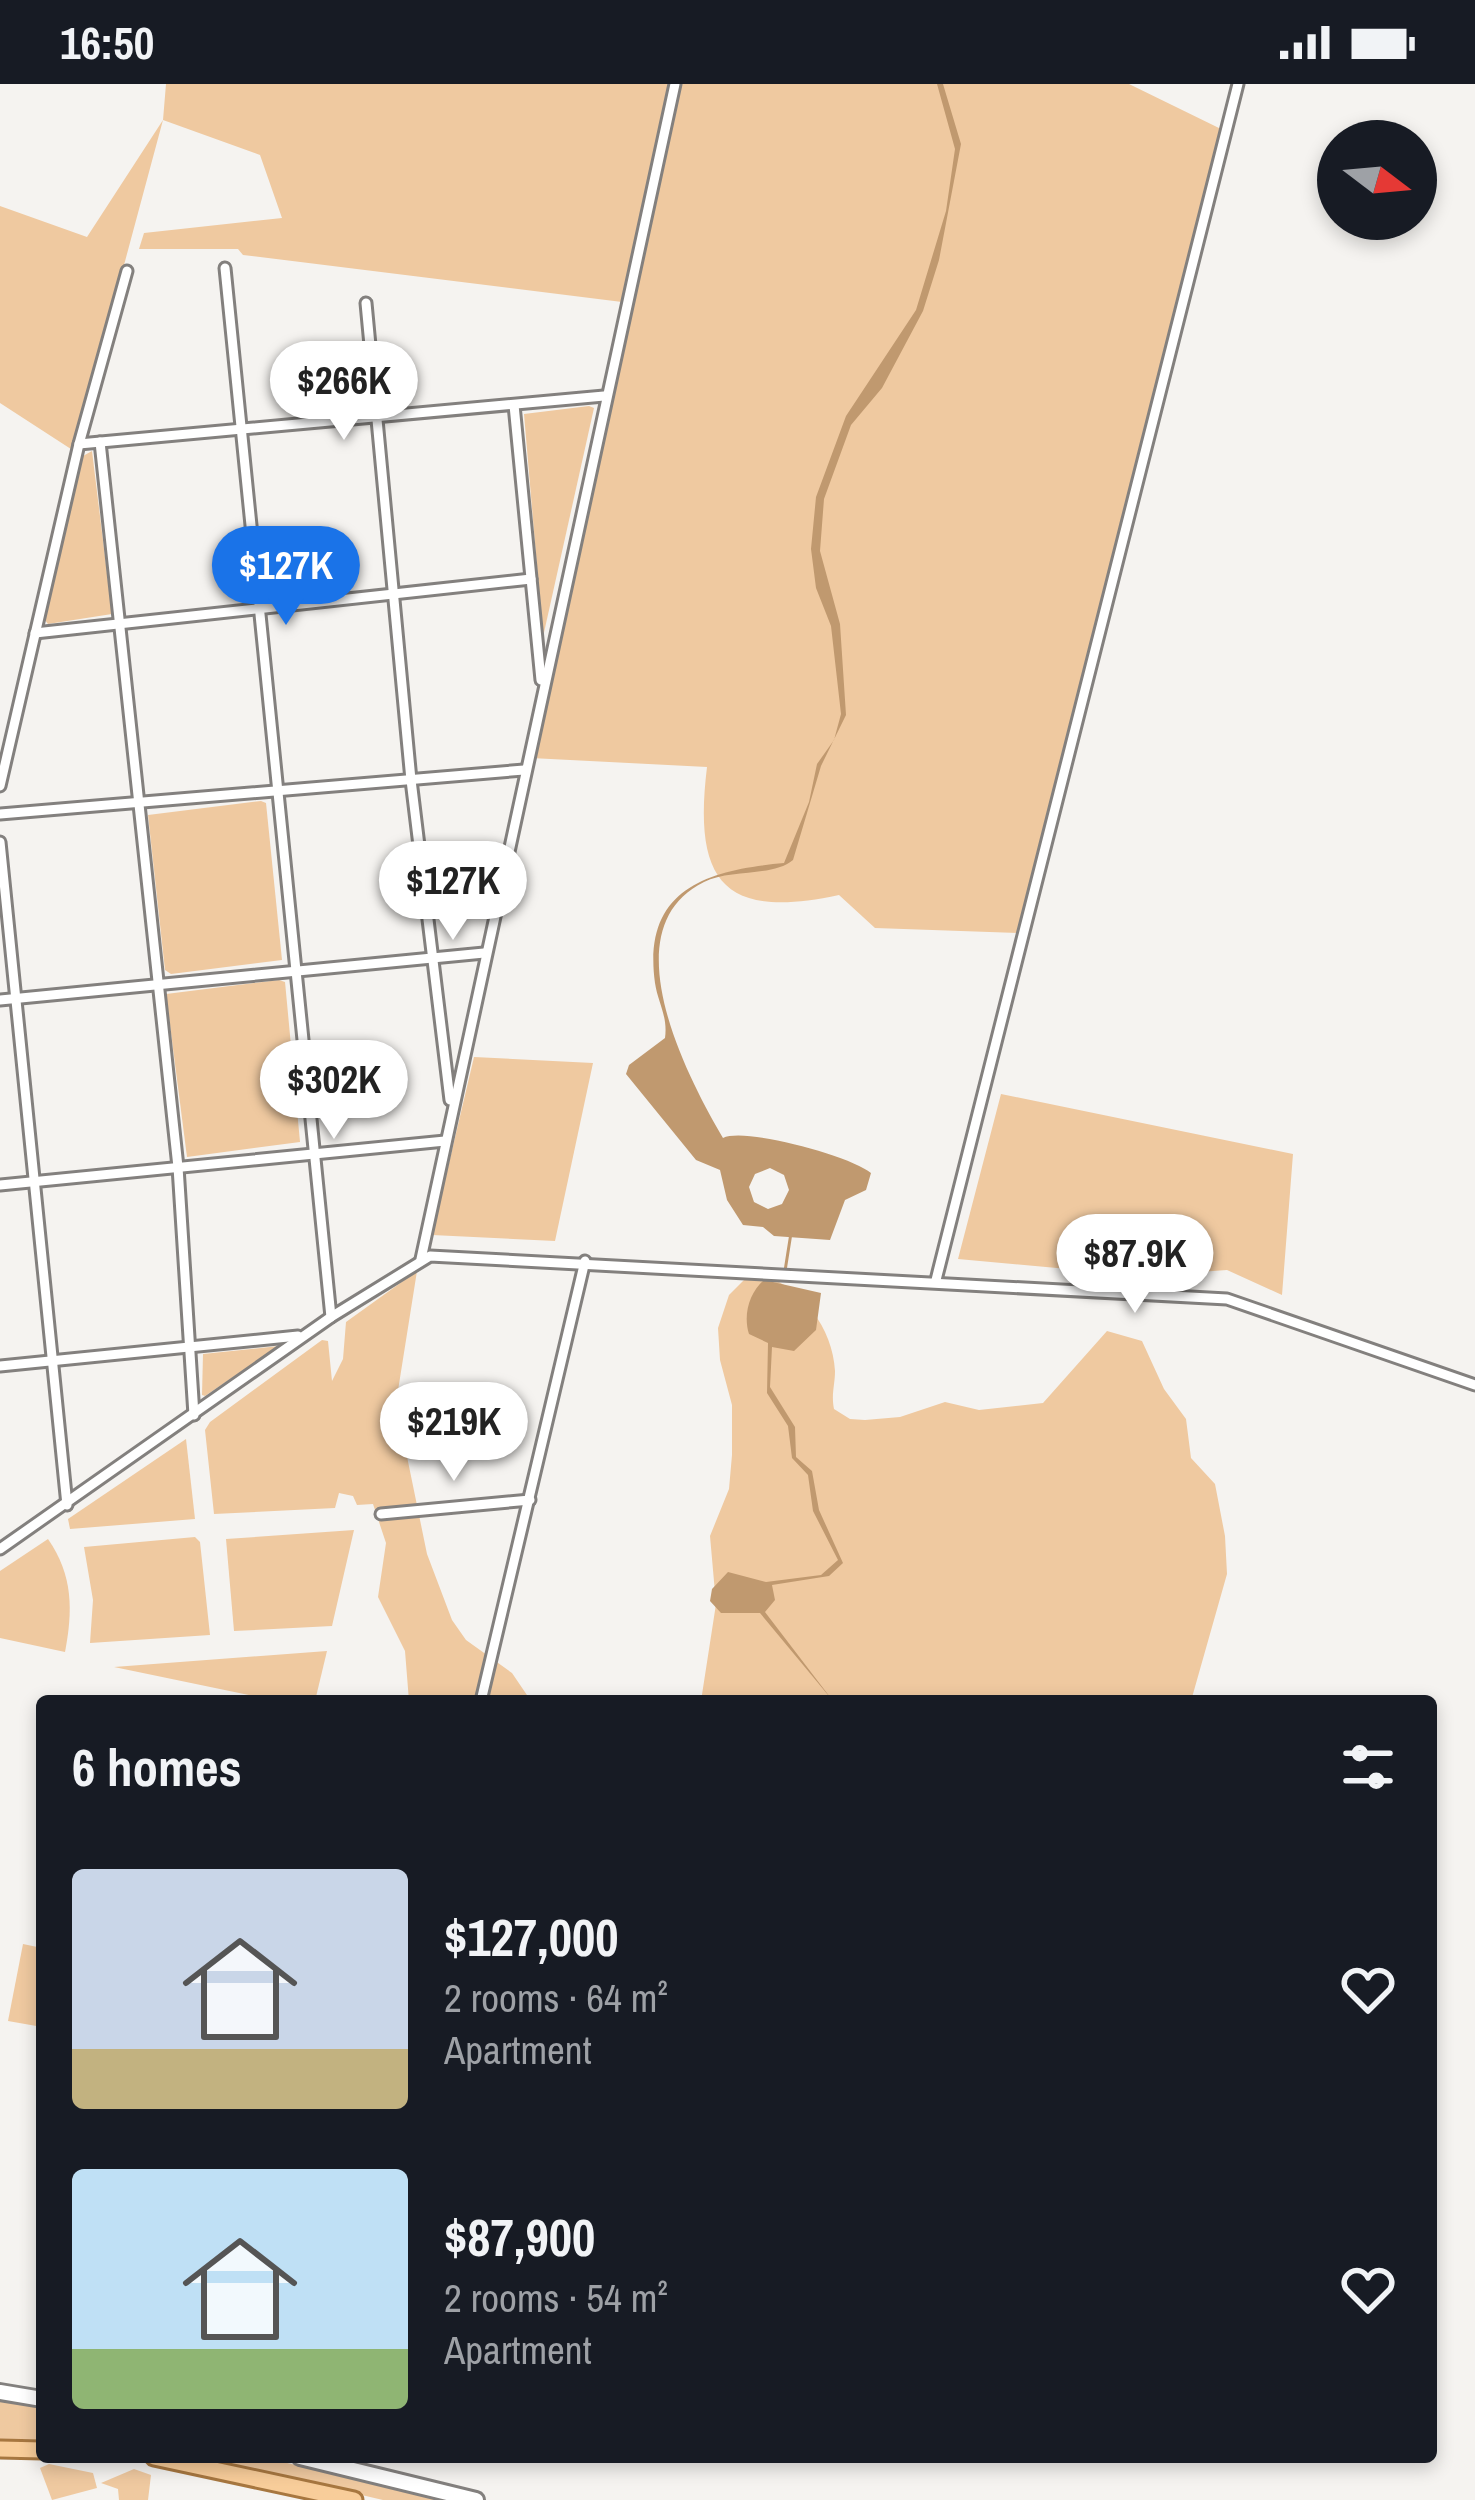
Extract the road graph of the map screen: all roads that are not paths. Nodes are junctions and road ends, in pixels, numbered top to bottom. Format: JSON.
{"nodes":[{"id":1,"x":675,"y":84,"type":"edge"},
{"id":2,"x":1238,"y":84,"type":"edge"},
{"id":3,"x":225,"y":268,"type":"dead end"},
{"id":4,"x":127,"y":271,"type":"dead end"},
{"id":5,"x":366,"y":303,"type":"dead end"},
{"id":6,"x":604,"y":397,"type":"junction"},
{"id":7,"x":514,"y":405,"type":"junction"},
{"id":8,"x":376,"y":417,"type":"junction"},
{"id":9,"x":240,"y":430,"type":"junction"},
{"id":10,"x":100,"y":442,"type":"junction"},
{"id":11,"x":80,"y":444,"type":"junction"},
{"id":12,"x":531,"y":579,"type":"junction"},
{"id":13,"x":394,"y":594,"type":"junction"},
{"id":14,"x":257,"y":609,"type":"junction"},
{"id":15,"x":119,"y":624,"type":"junction"},
{"id":16,"x":35,"y":633,"type":"junction"},
{"id":17,"x":542,"y":688,"type":"junction"},
{"id":18,"x":524,"y":770,"type":"junction"},
{"id":19,"x":411,"y":780,"type":"junction"},
{"id":20,"x":0,"y":786,"type":"edge"},
{"id":21,"x":275,"y":791,"type":"junction"},
{"id":22,"x":139,"y":802,"type":"junction"},
{"id":23,"x":0,"y":814,"type":"edge"},
{"id":24,"x":0,"y":842,"type":"edge"},
{"id":25,"x":484,"y":952,"type":"junction"},
{"id":26,"x":433,"y":958,"type":"junction"},
{"id":27,"x":292,"y":971,"type":"junction"},
{"id":28,"x":158,"y":984,"type":"junction"},
{"id":29,"x":16,"y":998,"type":"junction"},
{"id":30,"x":0,"y":1000,"type":"edge"},
{"id":31,"x":451,"y":1111,"type":"junction"},
{"id":32,"x":445,"y":1141,"type":"junction"},
{"id":33,"x":313,"y":1154,"type":"junction"},
{"id":34,"x":178,"y":1167,"type":"junction"},
{"id":35,"x":34,"y":1181,"type":"junction"},
{"id":36,"x":0,"y":1185,"type":"edge"},
{"id":37,"x":421,"y":1258,"type":"junction"},
{"id":38,"x":585,"y":1261,"type":"junction"},
{"id":39,"x":936,"y":1280,"type":"junction"},
{"id":40,"x":331,"y":1317,"type":"junction"},
{"id":41,"x":304,"y":1335,"type":"junction"},
{"id":42,"x":190,"y":1347,"type":"junction"},
{"id":43,"x":52,"y":1361,"type":"junction"},
{"id":44,"x":0,"y":1366,"type":"edge"},
{"id":45,"x":1475,"y":1385,"type":"edge"},
{"id":46,"x":194,"y":1415,"type":"junction"},
{"id":47,"x":530,"y":1499,"type":"junction"},
{"id":48,"x":67,"y":1505,"type":"junction"},
{"id":49,"x":381,"y":1514,"type":"dead end"},
{"id":50,"x":2,"y":1546,"type":"edge"},
{"id":51,"x":482,"y":1695,"type":"edge"},
{"id":52,"x":0,"y":2392,"type":"edge"},
{"id":53,"x":36,"y":2398,"type":"edge"},
{"id":54,"x":0,"y":2449,"type":"edge"},
{"id":55,"x":36,"y":2450,"type":"edge"},
{"id":56,"x":182,"y":2463,"type":"edge"},
{"id":57,"x":325,"y":2463,"type":"edge"},
{"id":58,"x":354,"y":2500,"type":"edge"},
{"id":59,"x":476,"y":2500,"type":"edge"}],
"edges":[{"from":1,"to":6,"type":"street"},
{"from":2,"to":39,"type":"street"},
{"from":3,"to":9,"type":"street"},
{"from":4,"to":11,"type":"street"},
{"from":5,"to":8,"type":"street"},
{"from":6,"to":7,"type":"street"},
{"from":6,"to":17,"type":"street"},
{"from":7,"to":8,"type":"street"},
{"from":7,"to":12,"type":"street"},
{"from":8,"to":9,"type":"street"},
{"from":8,"to":13,"type":"street"},
{"from":9,"to":10,"type":"street"},
{"from":9,"to":14,"type":"street"},
{"from":10,"to":11,"type":"street"},
{"from":10,"to":15,"type":"street"},
{"from":11,"to":16,"type":"street"},
{"from":12,"to":13,"type":"street"},
{"from":12,"to":17,"type":"street"},
{"from":13,"to":14,"type":"street"},
{"from":13,"to":19,"type":"street"},
{"from":14,"to":15,"type":"street"},
{"from":14,"to":21,"type":"street"},
{"from":15,"to":16,"type":"street"},
{"from":15,"to":22,"type":"street"},
{"from":16,"to":20,"type":"street"},
{"from":17,"to":18,"type":"street"},
{"from":18,"to":19,"type":"street"},
{"from":18,"to":25,"type":"street"},
{"from":19,"to":21,"type":"street"},
{"from":19,"to":26,"type":"street"},
{"from":21,"to":22,"type":"street"},
{"from":21,"to":27,"type":"street"},
{"from":22,"to":23,"type":"street"},
{"from":22,"to":28,"type":"street"},
{"from":24,"to":29,"type":"street"},
{"from":25,"to":26,"type":"street"},
{"from":25,"to":31,"type":"street"},
{"from":26,"to":27,"type":"street"},
{"from":26,"to":31,"type":"street"},
{"from":27,"to":28,"type":"street"},
{"from":27,"to":33,"type":"street"},
{"from":28,"to":29,"type":"street"},
{"from":28,"to":34,"type":"street"},
{"from":29,"to":30,"type":"street"},
{"from":29,"to":35,"type":"street"},
{"from":31,"to":32,"type":"street"},
{"from":32,"to":33,"type":"street"},
{"from":32,"to":37,"type":"street"},
{"from":33,"to":34,"type":"street"},
{"from":33,"to":40,"type":"street"},
{"from":34,"to":35,"type":"street"},
{"from":34,"to":42,"type":"street"},
{"from":35,"to":36,"type":"street"},
{"from":35,"to":43,"type":"street"},
{"from":37,"to":38,"type":"street"},
{"from":37,"to":40,"type":"street"},
{"from":38,"to":39,"type":"street"},
{"from":38,"to":47,"type":"street"},
{"from":39,"to":45,"type":"street"},
{"from":40,"to":41,"type":"street"},
{"from":41,"to":42,"type":"street"},
{"from":41,"to":46,"type":"street"},
{"from":42,"to":43,"type":"street"},
{"from":42,"to":46,"type":"street"},
{"from":43,"to":44,"type":"street"},
{"from":43,"to":48,"type":"street"},
{"from":46,"to":48,"type":"street"},
{"from":47,"to":49,"type":"street"},
{"from":47,"to":51,"type":"street"},
{"from":48,"to":50,"type":"street"},
{"from":52,"to":53,"type":"street"},
{"from":54,"to":55,"type":"main road"},
{"from":56,"to":58,"type":"main road"},
{"from":57,"to":59,"type":"street"}]}
